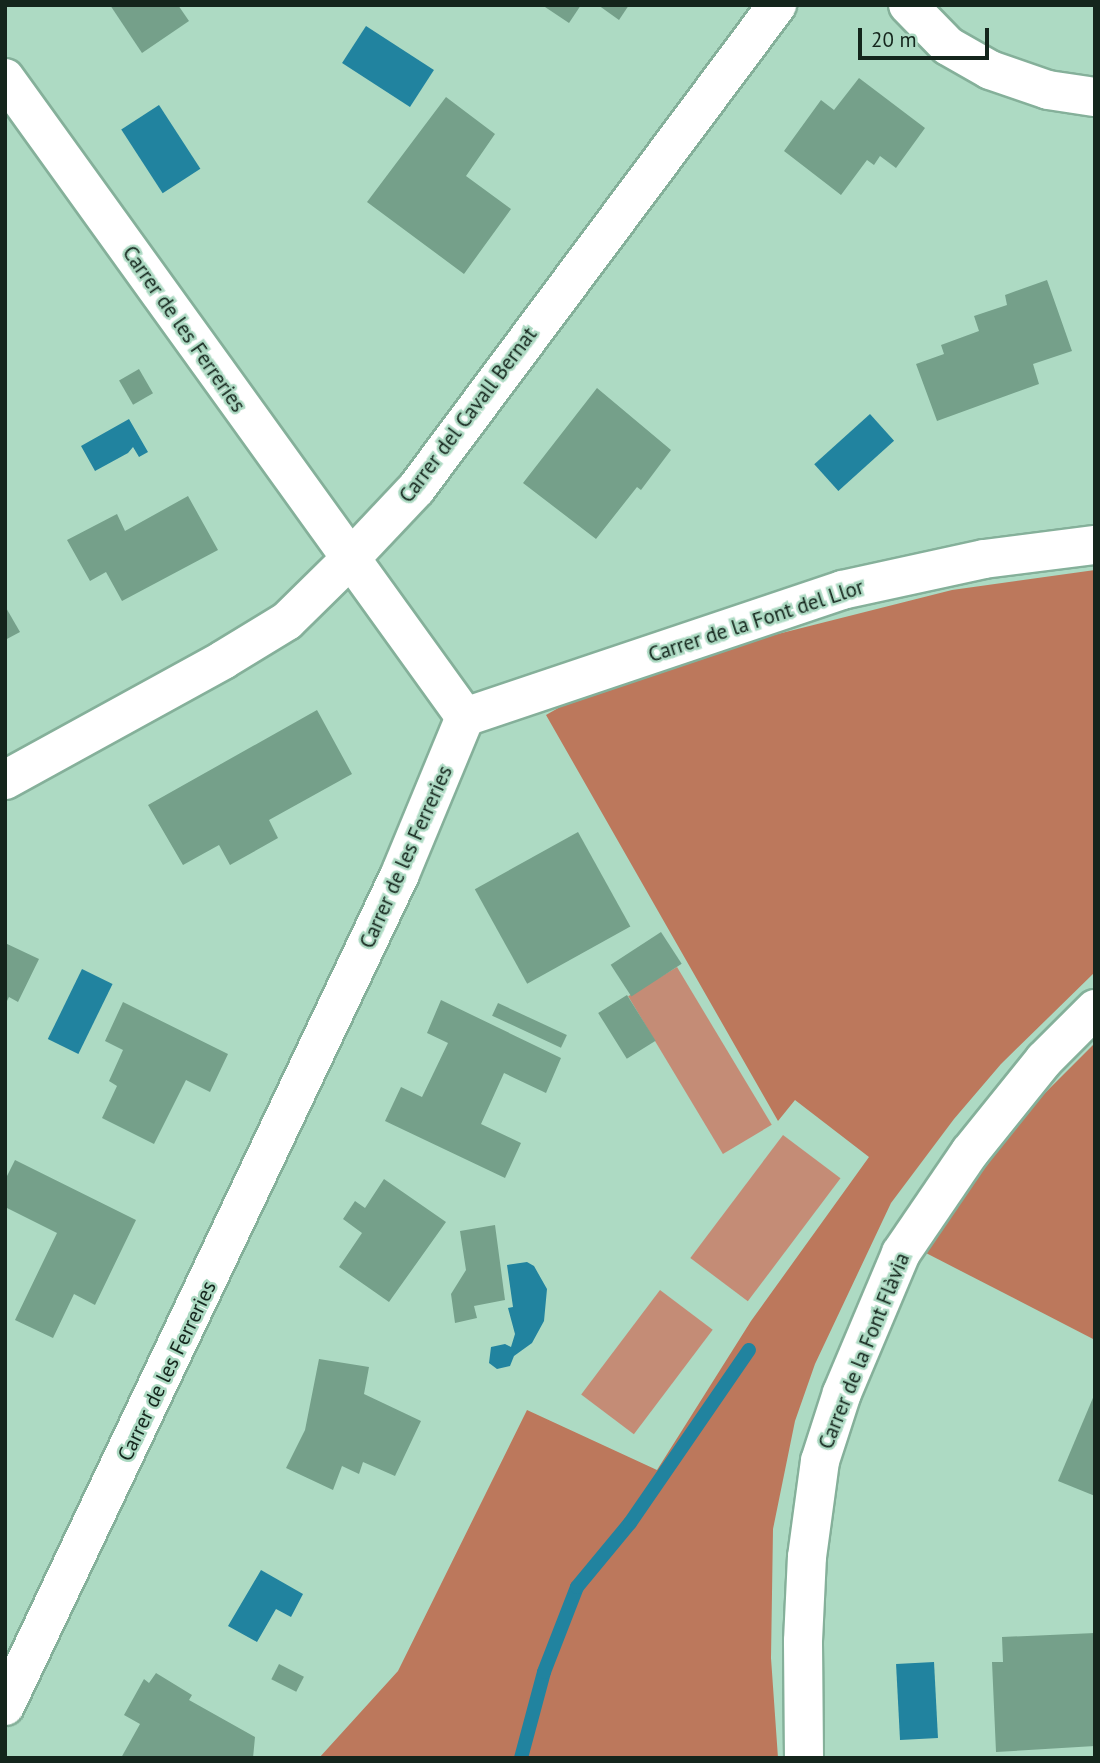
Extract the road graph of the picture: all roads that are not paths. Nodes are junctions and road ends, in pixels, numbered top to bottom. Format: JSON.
{"nodes":[{"id":1,"x":777,"y":5,"type":"edge"},
{"id":2,"x":908,"y":5,"type":"edge"},
{"id":3,"x":5,"y":78,"type":"edge"},
{"id":4,"x":1095,"y":97,"type":"edge"},
{"id":5,"x":1095,"y":545,"type":"edge"},
{"id":6,"x":349,"y":560,"type":"junction"},
{"id":7,"x":464,"y":717,"type":"junction"},
{"id":8,"x":5,"y":780,"type":"edge"},
{"id":9,"x":1095,"y":1009,"type":"edge"},
{"id":10,"x":5,"y":1706,"type":"edge"},
{"id":11,"x":804,"y":1758,"type":"edge"}],
"edges":[{"from":1,"to":6,"type":"street","name":"Carrer del Cavall Bernat"},
{"from":2,"to":4,"type":"street"},
{"from":3,"to":6,"type":"street","name":"Carrer de les Ferreries"},
{"from":5,"to":7,"type":"street","name":"Carrer de la Font del Llor"},
{"from":6,"to":7,"type":"street","name":"Carrer de les Ferreries"},
{"from":6,"to":8,"type":"street","name":"Carrer del Cavall Bernat"},
{"from":7,"to":10,"type":"street","name":"Carrer de les Ferreries"},
{"from":9,"to":11,"type":"street","name":"Carrer de la Font Flàvia"}]}
